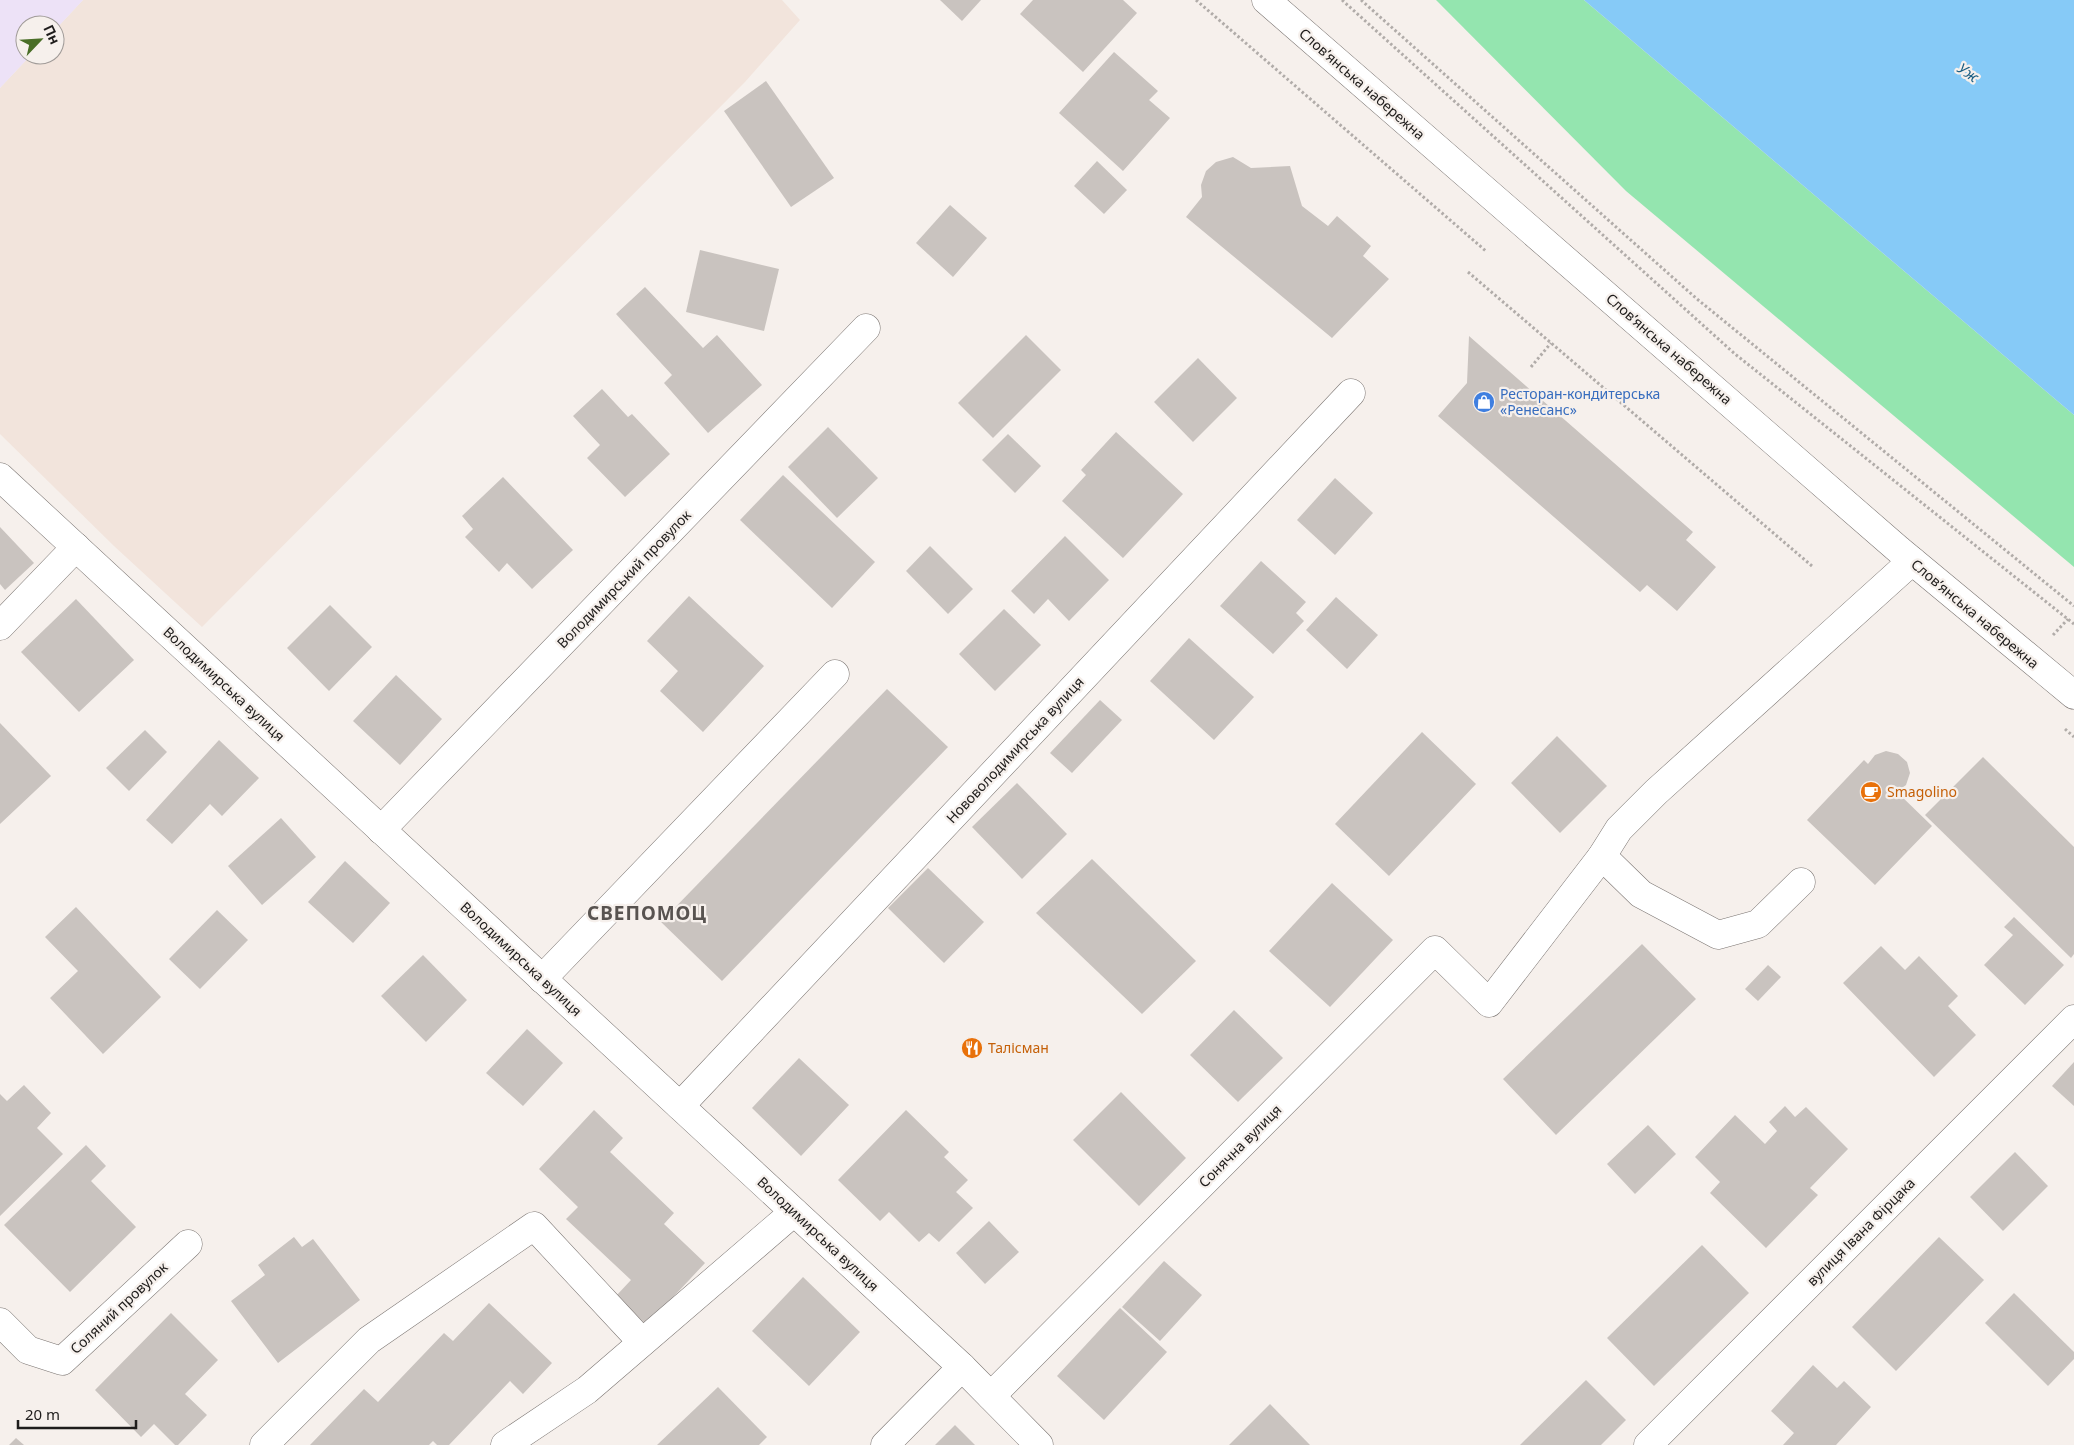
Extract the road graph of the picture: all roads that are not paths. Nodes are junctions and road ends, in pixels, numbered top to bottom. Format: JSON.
{"nodes":[{"id":1,"x":1266,"y":0,"type":"edge"},
{"id":2,"x":866,"y":328,"type":"dead end"},
{"id":3,"x":1351,"y":393,"type":"dead end"},
{"id":4,"x":0,"y":477,"type":"edge"},
{"id":5,"x":76,"y":547,"type":"junction"},
{"id":6,"x":1912,"y":561,"type":"junction"},
{"id":7,"x":0,"y":626,"type":"edge"},
{"id":8,"x":835,"y":674,"type":"dead end"},
{"id":9,"x":2074,"y":695,"type":"edge"},
{"id":10,"x":381,"y":830,"type":"junction"},
{"id":11,"x":1602,"y":856,"type":"junction"},
{"id":12,"x":1801,"y":882,"type":"dead end"},
{"id":13,"x":542,"y":979,"type":"junction"},
{"id":14,"x":2074,"y":1019,"type":"edge"},
{"id":15,"x":680,"y":1106,"type":"junction"},
{"id":16,"x":794,"y":1212,"type":"junction"},
{"id":17,"x":188,"y":1244,"type":"dead end"},
{"id":18,"x":0,"y":1322,"type":"edge"},
{"id":19,"x":642,"y":1342,"type":"junction"},
{"id":20,"x":962,"y":1367,"type":"junction"},
{"id":21,"x":991,"y":1396,"type":"junction"},
{"id":22,"x":264,"y":1445,"type":"edge"},
{"id":23,"x":505,"y":1445,"type":"edge"},
{"id":24,"x":885,"y":1445,"type":"edge"},
{"id":25,"x":1039,"y":1445,"type":"edge"},
{"id":26,"x":1648,"y":1445,"type":"edge"}],
"edges":[{"from":1,"to":6,"type":"street","name":"Словʼянська набережна"},
{"from":2,"to":10,"type":"street","name":"Володимирський провулок"},
{"from":3,"to":15,"type":"street","name":"Нововолодимирська вулиця"},
{"from":4,"to":5,"type":"street","name":"Володимирська вулиця"},
{"from":5,"to":7,"type":"street"},
{"from":5,"to":10,"type":"street","name":"Володимирська вулиця"},
{"from":6,"to":9,"type":"street","name":"Словʼянська набережна"},
{"from":6,"to":11,"type":"street"},
{"from":8,"to":13,"type":"street"},
{"from":10,"to":13,"type":"street","name":"Володимирська вулиця"},
{"from":11,"to":12,"type":"street"},
{"from":11,"to":21,"type":"street","name":"Сонячна вулиця"},
{"from":13,"to":15,"type":"street","name":"Володимирська вулиця"},
{"from":14,"to":26,"type":"street","name":"вулиця Івана Фірцака"},
{"from":15,"to":16,"type":"street","name":"Володимирська вулиця"},
{"from":16,"to":19,"type":"street"},
{"from":16,"to":20,"type":"street","name":"Володимирська вулиця"},
{"from":17,"to":18,"type":"street","name":"Соляний провулок"},
{"from":19,"to":22,"type":"street"},
{"from":19,"to":23,"type":"street"},
{"from":20,"to":21,"type":"street","name":"Володимирська вулиця"},
{"from":20,"to":24,"type":"street"},
{"from":21,"to":25,"type":"street","name":"Володимирська вулиця"}]}
